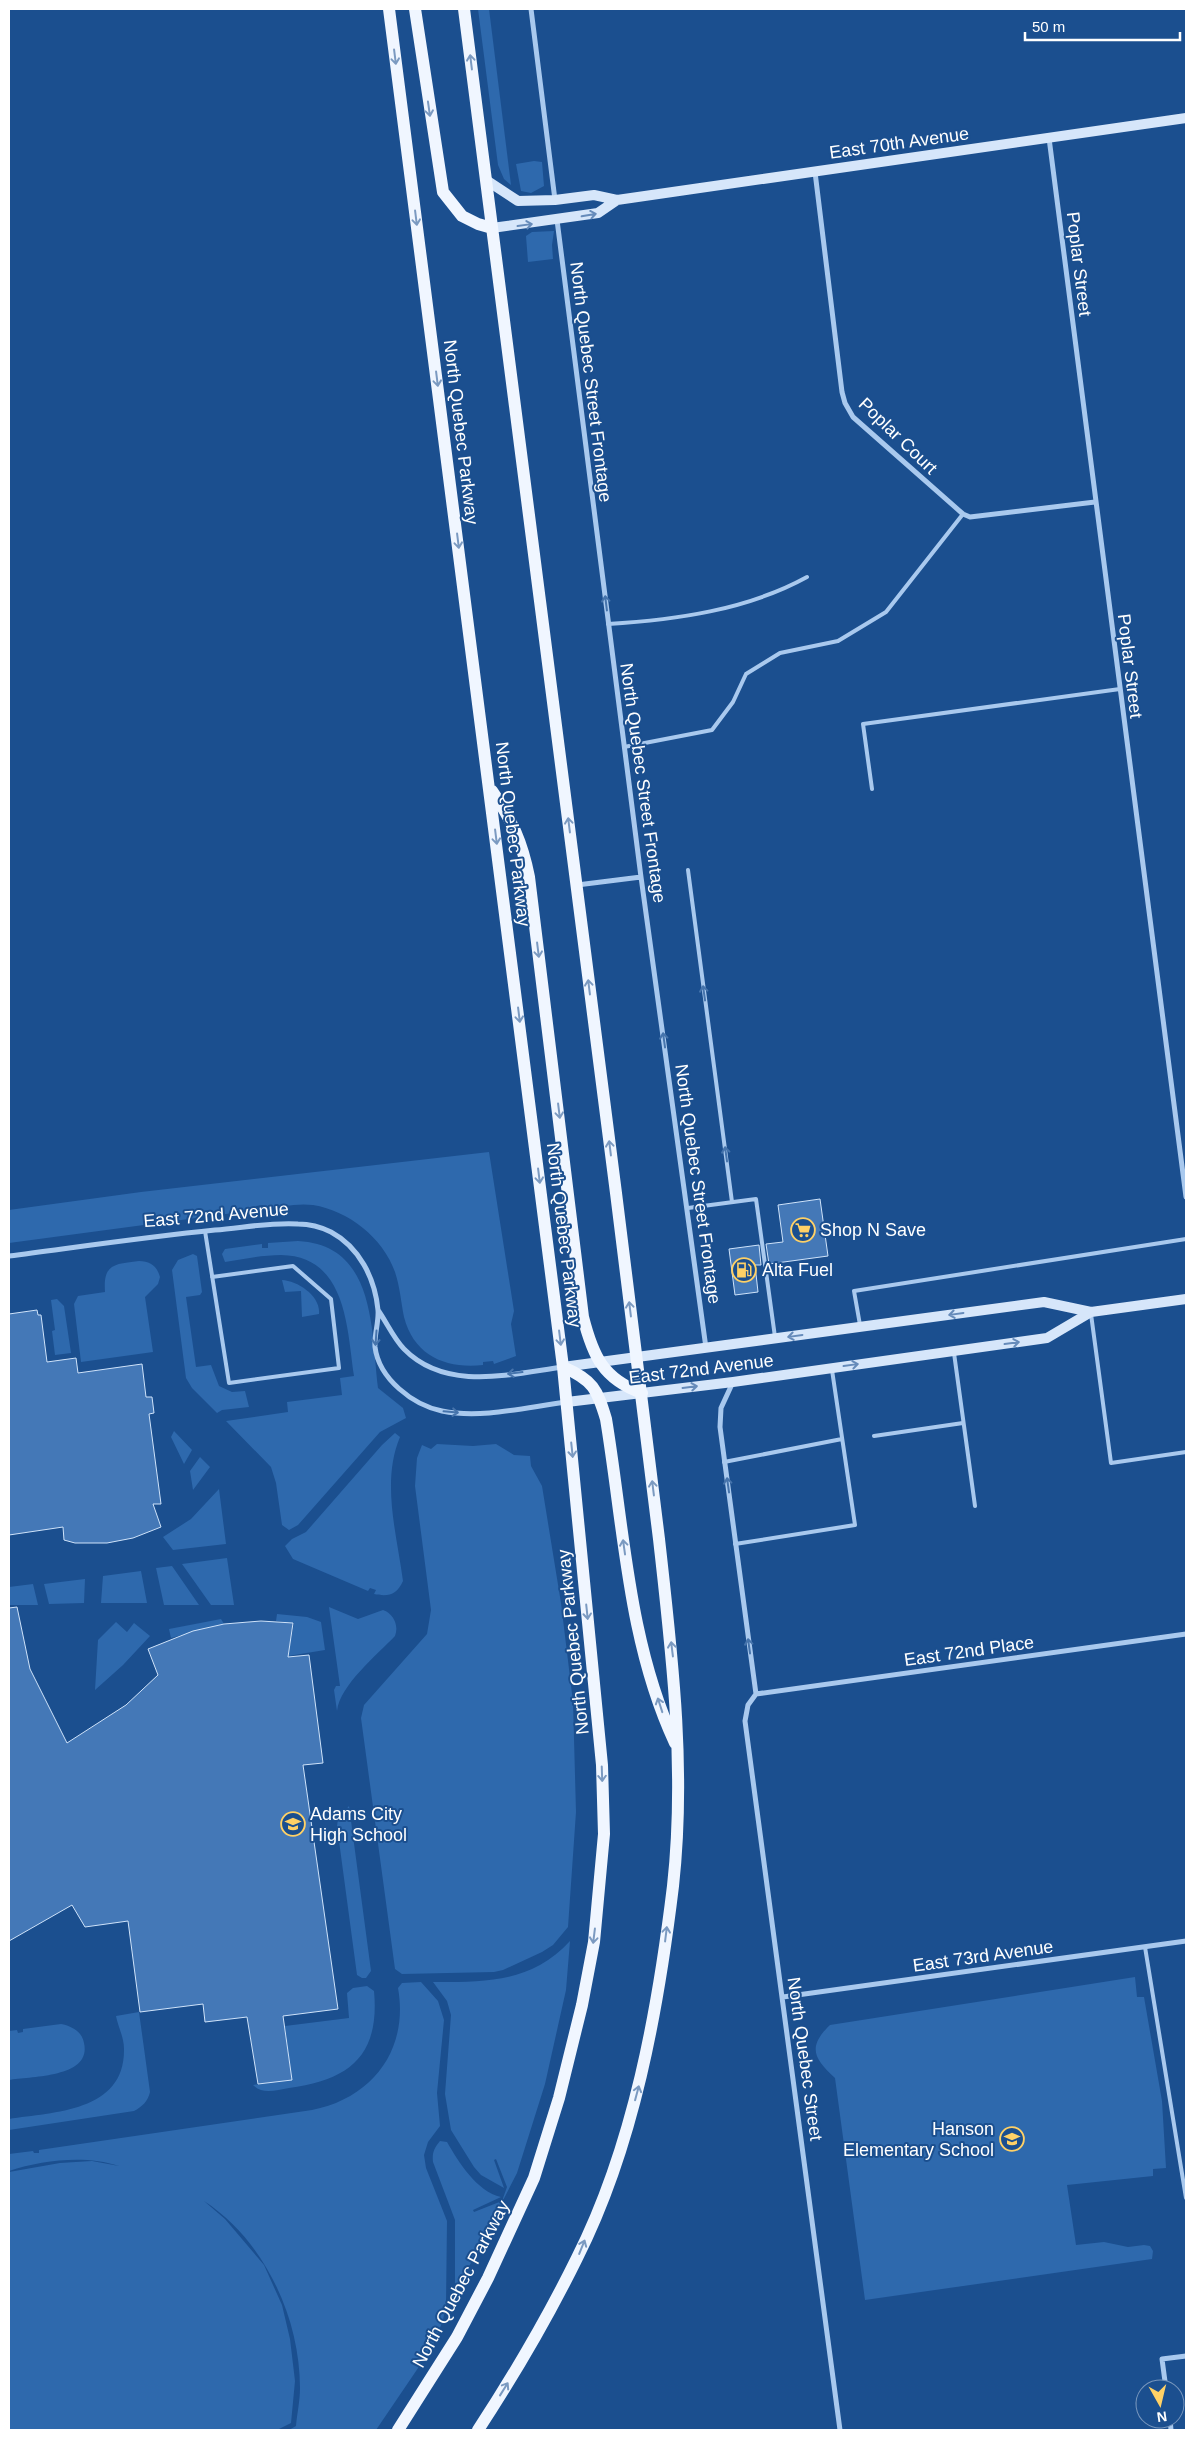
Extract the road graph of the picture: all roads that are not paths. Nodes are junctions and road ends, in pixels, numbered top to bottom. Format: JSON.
{"nodes":[{"id":1,"x":389,"y":9,"type":"edge"},
{"id":2,"x":415,"y":9,"type":"edge"},
{"id":3,"x":464,"y":9,"type":"edge"},
{"id":4,"x":531,"y":9,"type":"edge"},
{"id":5,"x":1186,"y":118,"type":"edge"},
{"id":6,"x":1049,"y":138,"type":"junction"},
{"id":7,"x":815,"y":171,"type":"junction"},
{"id":8,"x":486,"y":180,"type":"junction"},
{"id":9,"x":555,"y":200,"type":"junction"},
{"id":10,"x":617,"y":200,"type":"junction"},
{"id":11,"x":557,"y":220,"type":"junction"},
{"id":12,"x":492,"y":228,"type":"junction"},
{"id":13,"x":1095,"y":502,"type":"junction"},
{"id":14,"x":963,"y":514,"type":"junction"},
{"id":15,"x":807,"y":577,"type":"dead end"},
{"id":16,"x":608,"y":624,"type":"junction"},
{"id":17,"x":1120,"y":689,"type":"junction"},
{"id":18,"x":624,"y":747,"type":"junction"},
{"id":19,"x":490,"y":788,"type":"junction"},
{"id":20,"x":872,"y":789,"type":"dead end"},
{"id":21,"x":688,"y":870,"type":"dead end"},
{"id":22,"x":641,"y":877,"type":"junction"},
{"id":23,"x":576,"y":885,"type":"junction"},
{"id":24,"x":1186,"y":1197,"type":"edge"},
{"id":25,"x":732,"y":1202,"type":"junction"},
{"id":26,"x":688,"y":1208,"type":"junction"},
{"id":27,"x":205,"y":1231,"type":"junction"},
{"id":28,"x":1186,"y":1239,"type":"edge"},
{"id":29,"x":9,"y":1256,"type":"edge"},
{"id":30,"x":212,"y":1277,"type":"junction"},
{"id":31,"x":1186,"y":1299,"type":"edge"},
{"id":32,"x":378,"y":1310,"type":"junction"},
{"id":33,"x":1091,"y":1312,"type":"junction"},
{"id":34,"x":860,"y":1327,"type":"junction"},
{"id":35,"x":775,"y":1339,"type":"junction"},
{"id":36,"x":707,"y":1349,"type":"junction"},
{"id":37,"x":954,"y":1351,"type":"junction"},
{"id":38,"x":637,"y":1357,"type":"junction"},
{"id":39,"x":601,"y":1362,"type":"junction"},
{"id":40,"x":563,"y":1367,"type":"junction"},
{"id":41,"x":832,"y":1368,"type":"junction"},
{"id":42,"x":733,"y":1382,"type":"junction"},
{"id":43,"x":642,"y":1393,"type":"junction"},
{"id":44,"x":600,"y":1398,"type":"junction"},
{"id":45,"x":567,"y":1402,"type":"junction"},
{"id":46,"x":964,"y":1423,"type":"junction"},
{"id":47,"x":874,"y":1436,"type":"dead end"},
{"id":48,"x":842,"y":1439,"type":"junction"},
{"id":49,"x":1186,"y":1452,"type":"edge"},
{"id":50,"x":724,"y":1462,"type":"junction"},
{"id":51,"x":975,"y":1506,"type":"dead end"},
{"id":52,"x":735,"y":1544,"type":"junction"},
{"id":53,"x":1186,"y":1634,"type":"edge"},
{"id":54,"x":756,"y":1694,"type":"junction"},
{"id":55,"x":678,"y":1750,"type":"junction"},
{"id":56,"x":1186,"y":1941,"type":"edge"},
{"id":57,"x":1145,"y":1947,"type":"junction"},
{"id":58,"x":783,"y":1998,"type":"junction"},
{"id":59,"x":1186,"y":2198,"type":"edge"},
{"id":60,"x":1186,"y":2356,"type":"edge"},
{"id":61,"x":1165,"y":2379,"type":"edge"},
{"id":62,"x":398,"y":2430,"type":"edge"},
{"id":63,"x":478,"y":2430,"type":"edge"},
{"id":64,"x":840,"y":2430,"type":"edge"}],
"edges":[{"from":1,"to":19,"type":"main road","name":"North Quebec Parkway","one_way":true},
{"from":2,"to":12,"type":"main road","one_way":true},
{"from":8,"to":3,"type":"main road","one_way":true},
{"from":4,"to":9,"type":"street"},
{"from":5,"to":6,"type":"main road","name":"East 70th Avenue"},
{"from":6,"to":7,"type":"main road","name":"East 70th Avenue"},
{"from":6,"to":13,"type":"street","name":"Poplar Street"},
{"from":7,"to":10,"type":"main road","name":"East 70th Avenue"},
{"from":7,"to":14,"type":"street","name":"Poplar Court"},
{"from":8,"to":9,"type":"main road","name":"East 70th Avenue"},
{"from":8,"to":12,"type":"main road"},
{"from":9,"to":10,"type":"main road","name":"East 70th Avenue"},
{"from":11,"to":10,"type":"main road","name":"East 70th Avenue","one_way":true},
{"from":12,"to":11,"type":"main road","name":"East 70th Avenue","one_way":true},
{"from":16,"to":11,"type":"street","name":"North Quebec Street Frontage","one_way":true},
{"from":23,"to":12,"type":"main road","one_way":true},
{"from":13,"to":14,"type":"street"},
{"from":13,"to":17,"type":"street","name":"Poplar Street"},
{"from":14,"to":18,"type":"lane"},
{"from":15,"to":16,"type":"lane"},
{"from":16,"to":18,"type":"street","name":"North Quebec Street Frontage"},
{"from":17,"to":20,"type":"lane"},
{"from":17,"to":24,"type":"street","name":"Poplar Street"},
{"from":18,"to":22,"type":"street","name":"North Quebec Street Frontage"},
{"from":19,"to":39,"type":"main road","one_way":true},
{"from":19,"to":40,"type":"main road","name":"North Quebec Parkway","one_way":true},
{"from":25,"to":21,"type":"lane","one_way":true},
{"from":22,"to":23,"type":"street"},
{"from":26,"to":22,"type":"street","name":"North Quebec Street Frontage","one_way":true},
{"from":38,"to":23,"type":"main road","one_way":true},
{"from":25,"to":26,"type":"lane"},
{"from":25,"to":35,"type":"lane"},
{"from":26,"to":36,"type":"street","name":"North Quebec Street Frontage"},
{"from":27,"to":29,"type":"street","name":"East 72nd Avenue"},
{"from":27,"to":30,"type":"lane"},
{"from":27,"to":32,"type":"street","name":"East 72nd Avenue"},
{"from":28,"to":34,"type":"lane"},
{"from":30,"to":30,"type":"lane"},
{"from":31,"to":33,"type":"main road","name":"East 72nd Avenue"},
{"from":40,"to":32,"type":"street","name":"East 72nd Avenue","one_way":true},
{"from":32,"to":45,"type":"street","name":"East 72nd Avenue","one_way":true},
{"from":33,"to":34,"type":"main road","name":"East 72nd Avenue","one_way":true},
{"from":37,"to":33,"type":"main road","name":"East 72nd Avenue","one_way":true},
{"from":33,"to":49,"type":"lane"},
{"from":34,"to":35,"type":"main road","name":"East 72nd Avenue","one_way":true},
{"from":35,"to":36,"type":"main road","name":"East 72nd Avenue"},
{"from":36,"to":38,"type":"main road","name":"East 72nd Avenue"},
{"from":41,"to":37,"type":"main road","name":"East 72nd Avenue","one_way":true},
{"from":37,"to":46,"type":"lane"},
{"from":38,"to":39,"type":"main road","name":"East 72nd Avenue"},
{"from":38,"to":43,"type":"main road"},
{"from":39,"to":40,"type":"main road","name":"East 72nd Avenue"},
{"from":39,"to":43,"type":"main road"},
{"from":40,"to":44,"type":"main road"},
{"from":40,"to":45,"type":"main road","name":"North Quebec Parkway"},
{"from":41,"to":42,"type":"main road","name":"East 72nd Avenue"},
{"from":41,"to":48,"type":"lane"},
{"from":43,"to":42,"type":"main road","name":"East 72nd Avenue","one_way":true},
{"from":42,"to":50,"type":"street"},
{"from":43,"to":44,"type":"main road","name":"East 72nd Avenue"},
{"from":55,"to":43,"type":"main road","one_way":true},
{"from":44,"to":45,"type":"main road","name":"East 72nd Avenue"},
{"from":55,"to":44,"type":"main road","one_way":true},
{"from":45,"to":62,"type":"main road","name":"North Quebec Parkway","one_way":true},
{"from":46,"to":47,"type":"lane"},
{"from":46,"to":51,"type":"lane"},
{"from":48,"to":50,"type":"lane"},
{"from":48,"to":52,"type":"lane"},
{"from":52,"to":50,"type":"street","one_way":true},
{"from":54,"to":52,"type":"street","one_way":true},
{"from":53,"to":54,"type":"street","name":"East 72nd Place"},
{"from":54,"to":58,"type":"street","name":"North Quebec Street"},
{"from":63,"to":55,"type":"main road","one_way":true},
{"from":56,"to":57,"type":"street","name":"East 73rd Avenue"},
{"from":57,"to":58,"type":"street","name":"East 73rd Avenue"},
{"from":57,"to":59,"type":"lane"},
{"from":58,"to":64,"type":"street","name":"North Quebec Street"},
{"from":60,"to":61,"type":"street"}]}
